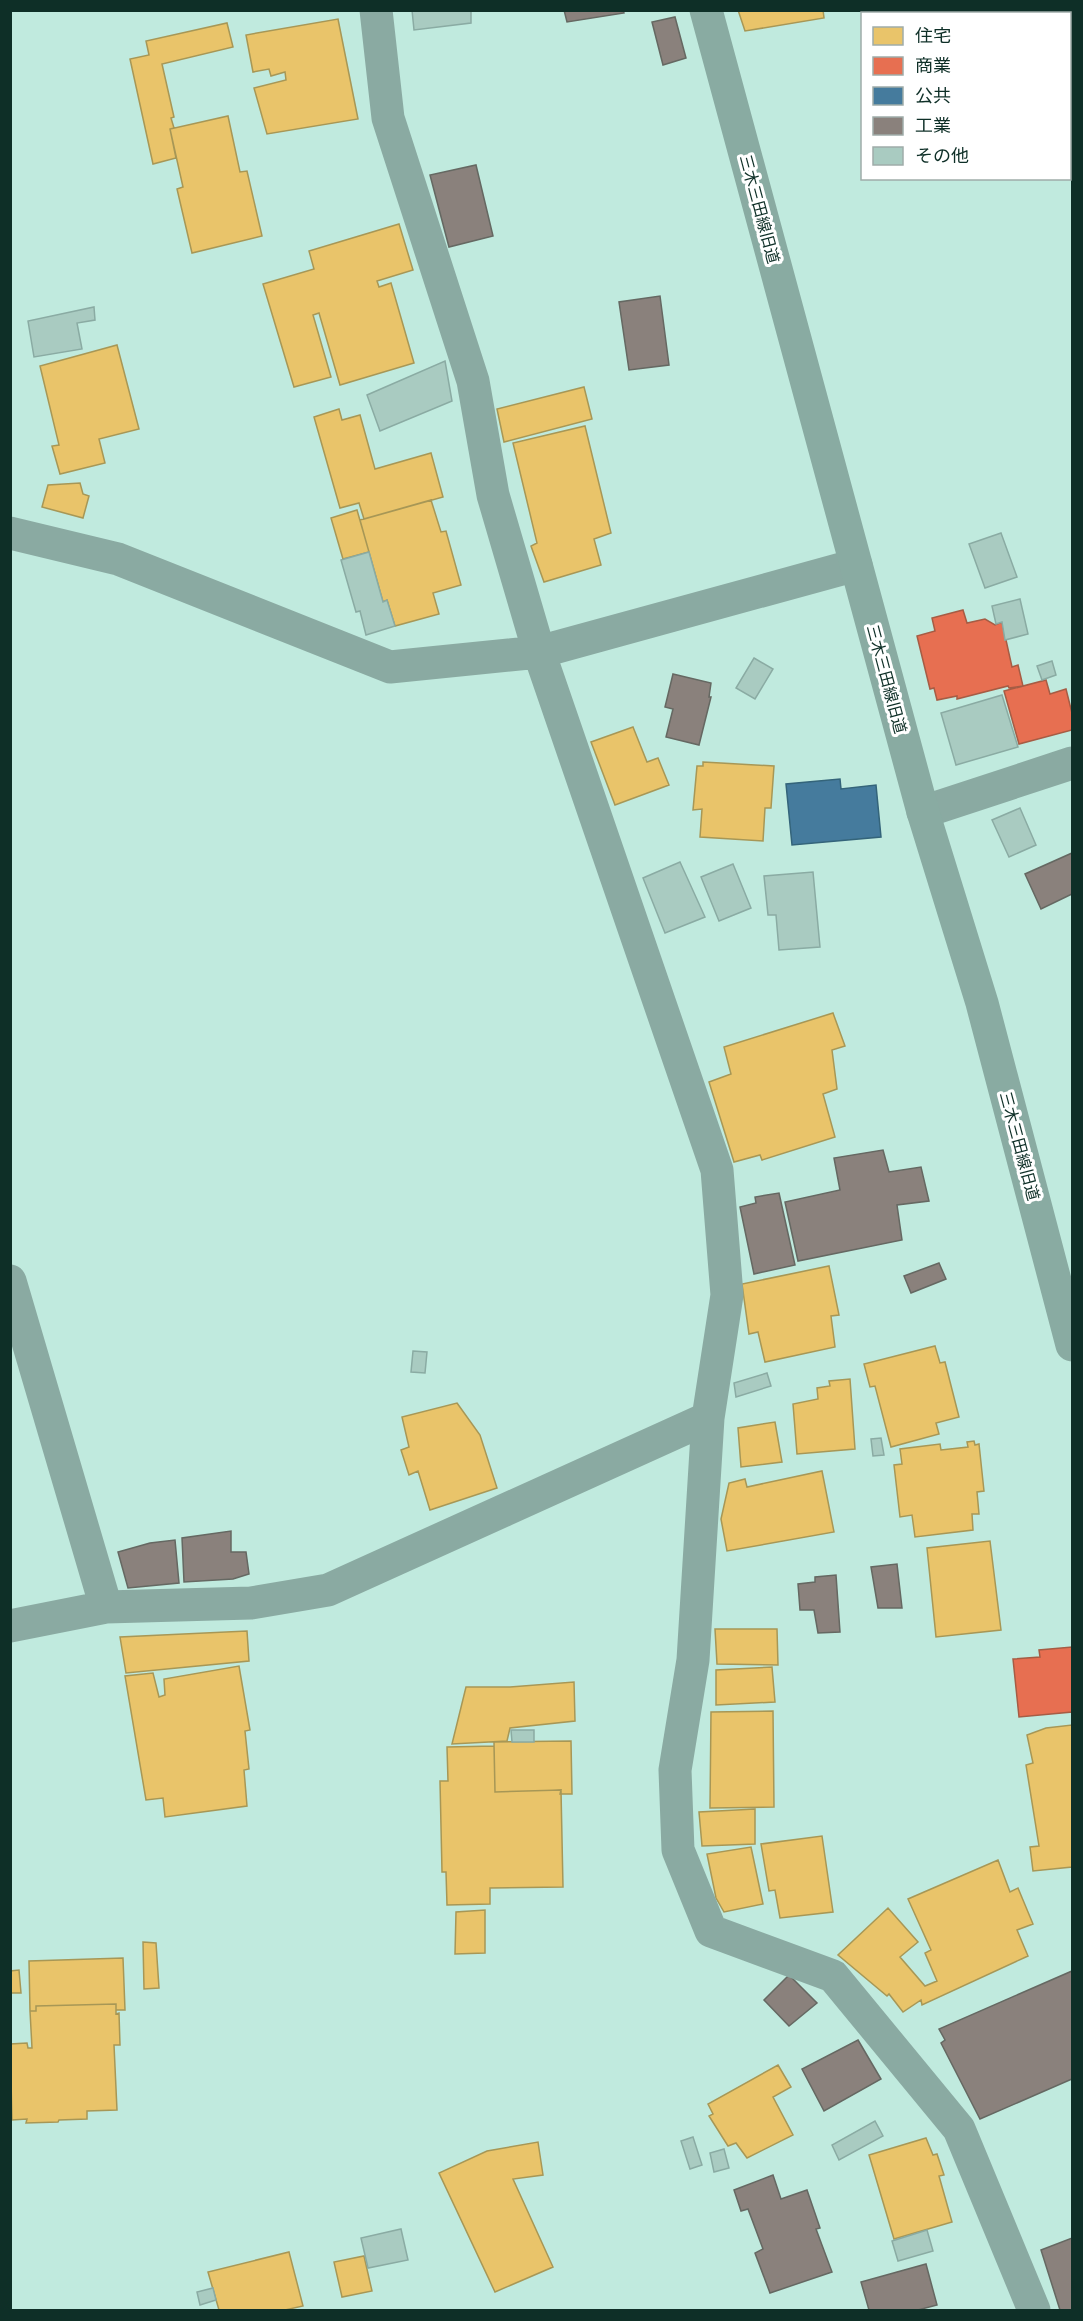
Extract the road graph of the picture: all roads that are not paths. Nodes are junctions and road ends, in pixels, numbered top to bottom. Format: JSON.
{"nodes":[{"id":1,"x":376,"y":10,"type":"edge"},
{"id":2,"x":706,"y":10,"type":"edge"},
{"id":3,"x":10,"y":533,"type":"edge"},
{"id":4,"x":856,"y":564,"type":"junction"},
{"id":5,"x":539,"y":652,"type":"junction"},
{"id":6,"x":1072,"y":763,"type":"edge"},
{"id":7,"x":923,"y":812,"type":"junction"},
{"id":8,"x":10,"y":1281,"type":"edge"},
{"id":9,"x":1072,"y":1345,"type":"edge"},
{"id":10,"x":708,"y":1418,"type":"junction"},
{"id":11,"x":106,"y":1607,"type":"junction"},
{"id":12,"x":10,"y":1626,"type":"edge"},
{"id":13,"x":1034,"y":2310,"type":"edge"}],
"edges":[{"from":1,"to":5,"type":"street"},
{"from":2,"to":4,"type":"street","name":"三木三田線旧道"},
{"from":3,"to":5,"type":"street"},
{"from":4,"to":5,"type":"street"},
{"from":4,"to":7,"type":"street","name":"三木三田線旧道"},
{"from":5,"to":10,"type":"street"},
{"from":6,"to":7,"type":"street"},
{"from":7,"to":9,"type":"street","name":"三木三田線旧道"},
{"from":8,"to":11,"type":"street"},
{"from":10,"to":11,"type":"street"},
{"from":10,"to":13,"type":"street"},
{"from":11,"to":12,"type":"street"}]}
